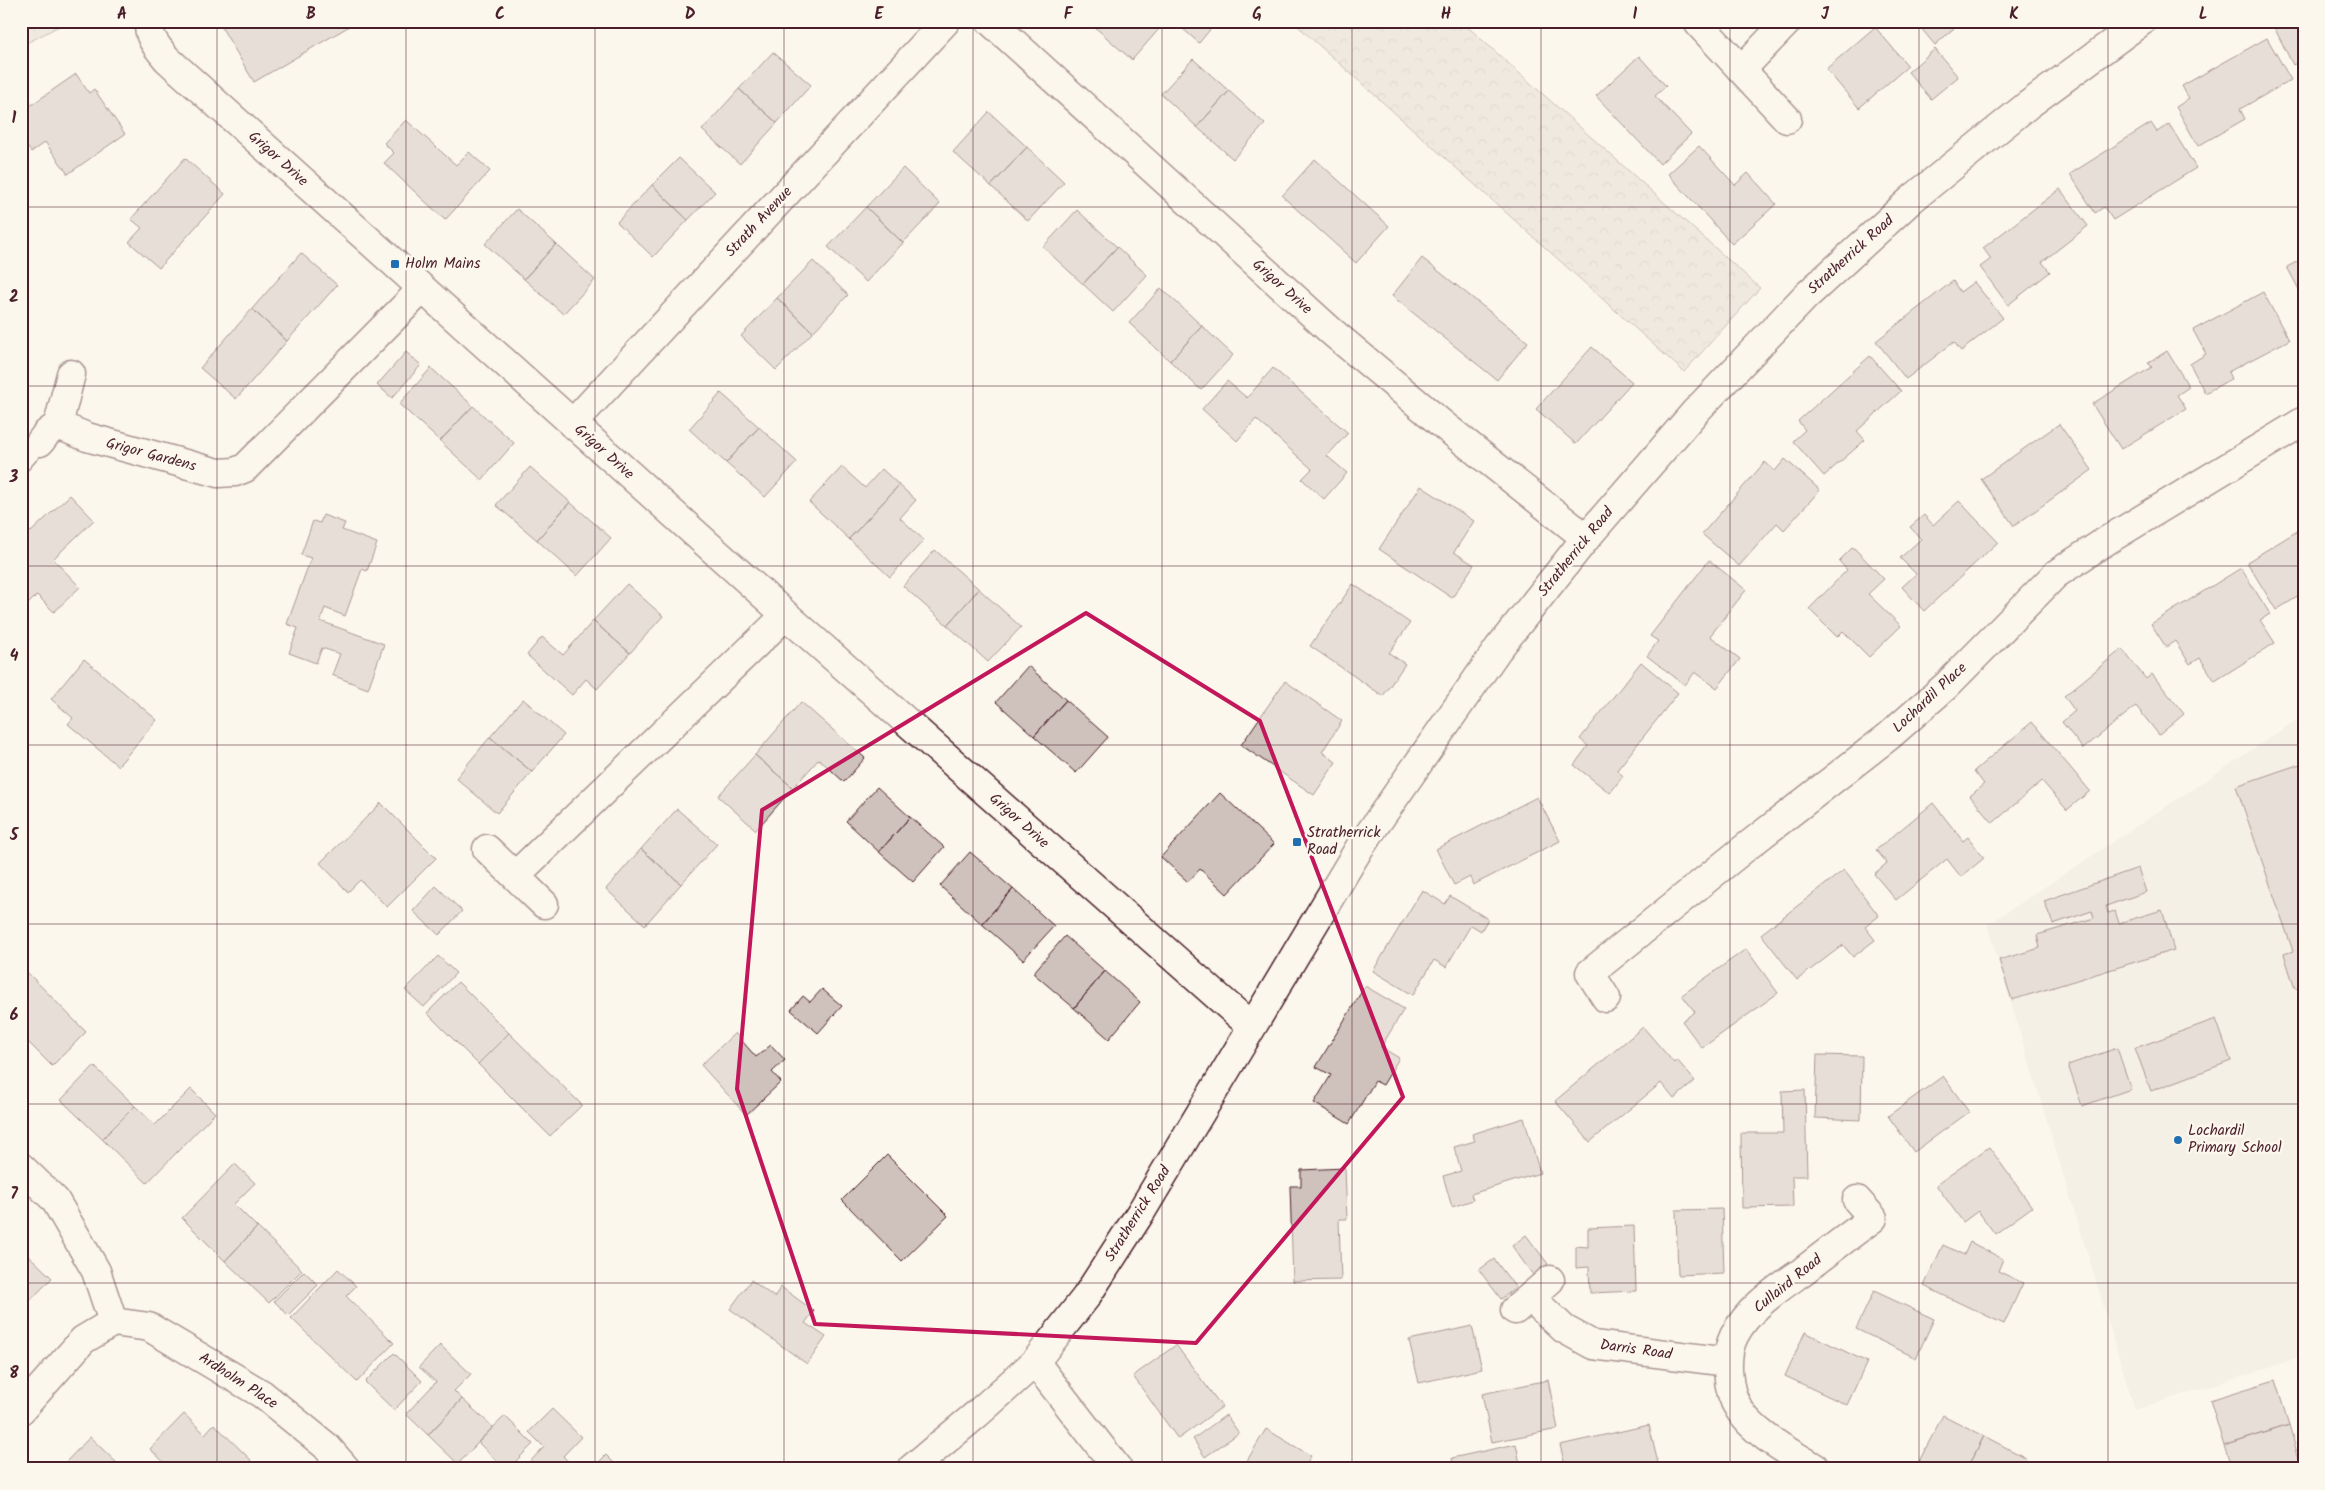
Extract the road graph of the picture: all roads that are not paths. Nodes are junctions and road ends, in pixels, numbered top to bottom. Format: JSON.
{"nodes":[{"id":1,"x":150,"y":21,"type":"edge"},
{"id":2,"x":946,"y":21,"type":"edge"},
{"id":3,"x":990,"y":21,"type":"edge"},
{"id":4,"x":1788,"y":21,"type":"edge"},
{"id":5,"x":2142,"y":21,"type":"edge"},
{"id":6,"x":1699,"y":24,"type":"dead end"},
{"id":7,"x":1741,"y":70,"type":"junction"},
{"id":8,"x":1787,"y":119,"type":"dead end"},
{"id":9,"x":422,"y":288,"type":"junction"},
{"id":10,"x":71,"y":374,"type":"dead end"},
{"id":11,"x":2304,"y":421,"type":"edge"},
{"id":12,"x":572,"y":424,"type":"junction"},
{"id":13,"x":49,"y":434,"type":"junction"},
{"id":14,"x":21,"y":464,"type":"edge"},
{"id":15,"x":1586,"y":538,"type":"junction"},
{"id":16,"x":786,"y":615,"type":"junction"},
{"id":17,"x":487,"y":849,"type":"dead end"},
{"id":18,"x":515,"y":876,"type":"junction"},
{"id":19,"x":544,"y":904,"type":"dead end"},
{"id":20,"x":1606,"y":998,"type":"dead end"},
{"id":21,"x":1251,"y":1026,"type":"junction"},
{"id":22,"x":21,"y":1167,"type":"edge"},
{"id":23,"x":1857,"y":1200,"type":"dead end"},
{"id":24,"x":1550,"y":1280,"type":"dead end"},
{"id":25,"x":114,"y":1322,"type":"junction"},
{"id":26,"x":1035,"y":1362,"type":"junction"},
{"id":27,"x":1728,"y":1362,"type":"junction"},
{"id":28,"x":21,"y":1410,"type":"edge"},
{"id":29,"x":346,"y":1469,"type":"edge"},
{"id":30,"x":911,"y":1469,"type":"edge"},
{"id":31,"x":1118,"y":1469,"type":"edge"},
{"id":32,"x":1817,"y":1469,"type":"edge"}],
"edges":[{"from":1,"to":9,"type":"street","name":"Grigor Drive"},
{"from":2,"to":12,"type":"street","name":"Strath Avenue"},
{"from":3,"to":15,"type":"street","name":"Grigor Drive"},
{"from":4,"to":7,"type":"street"},
{"from":5,"to":15,"type":"street","name":"Stratherrick Road"},
{"from":6,"to":7,"type":"street"},
{"from":7,"to":8,"type":"street"},
{"from":9,"to":12,"type":"street","name":"Grigor Drive"},
{"from":9,"to":13,"type":"street","name":"Grigor Gardens"},
{"from":10,"to":13,"type":"street"},
{"from":11,"to":20,"type":"street","name":"Lochardil Place"},
{"from":12,"to":16,"type":"street","name":"Grigor Drive"},
{"from":13,"to":14,"type":"lane"},
{"from":15,"to":21,"type":"street","name":"Stratherrick Road"},
{"from":16,"to":18,"type":"street"},
{"from":16,"to":21,"type":"street","name":"Grigor Drive"},
{"from":17,"to":18,"type":"street"},
{"from":18,"to":19,"type":"street"},
{"from":21,"to":26,"type":"street","name":"Stratherrick Road"},
{"from":22,"to":25,"type":"street"},
{"from":23,"to":27,"type":"street","name":"Cullaird Road"},
{"from":24,"to":27,"type":"street","name":"Darris Road"},
{"from":25,"to":28,"type":"street"},
{"from":25,"to":29,"type":"street","name":"Ardholm Place"},
{"from":26,"to":30,"type":"street","name":"Stratherrick Road"},
{"from":26,"to":31,"type":"street"},
{"from":27,"to":32,"type":"street","name":"Cullaird Road"}]}
